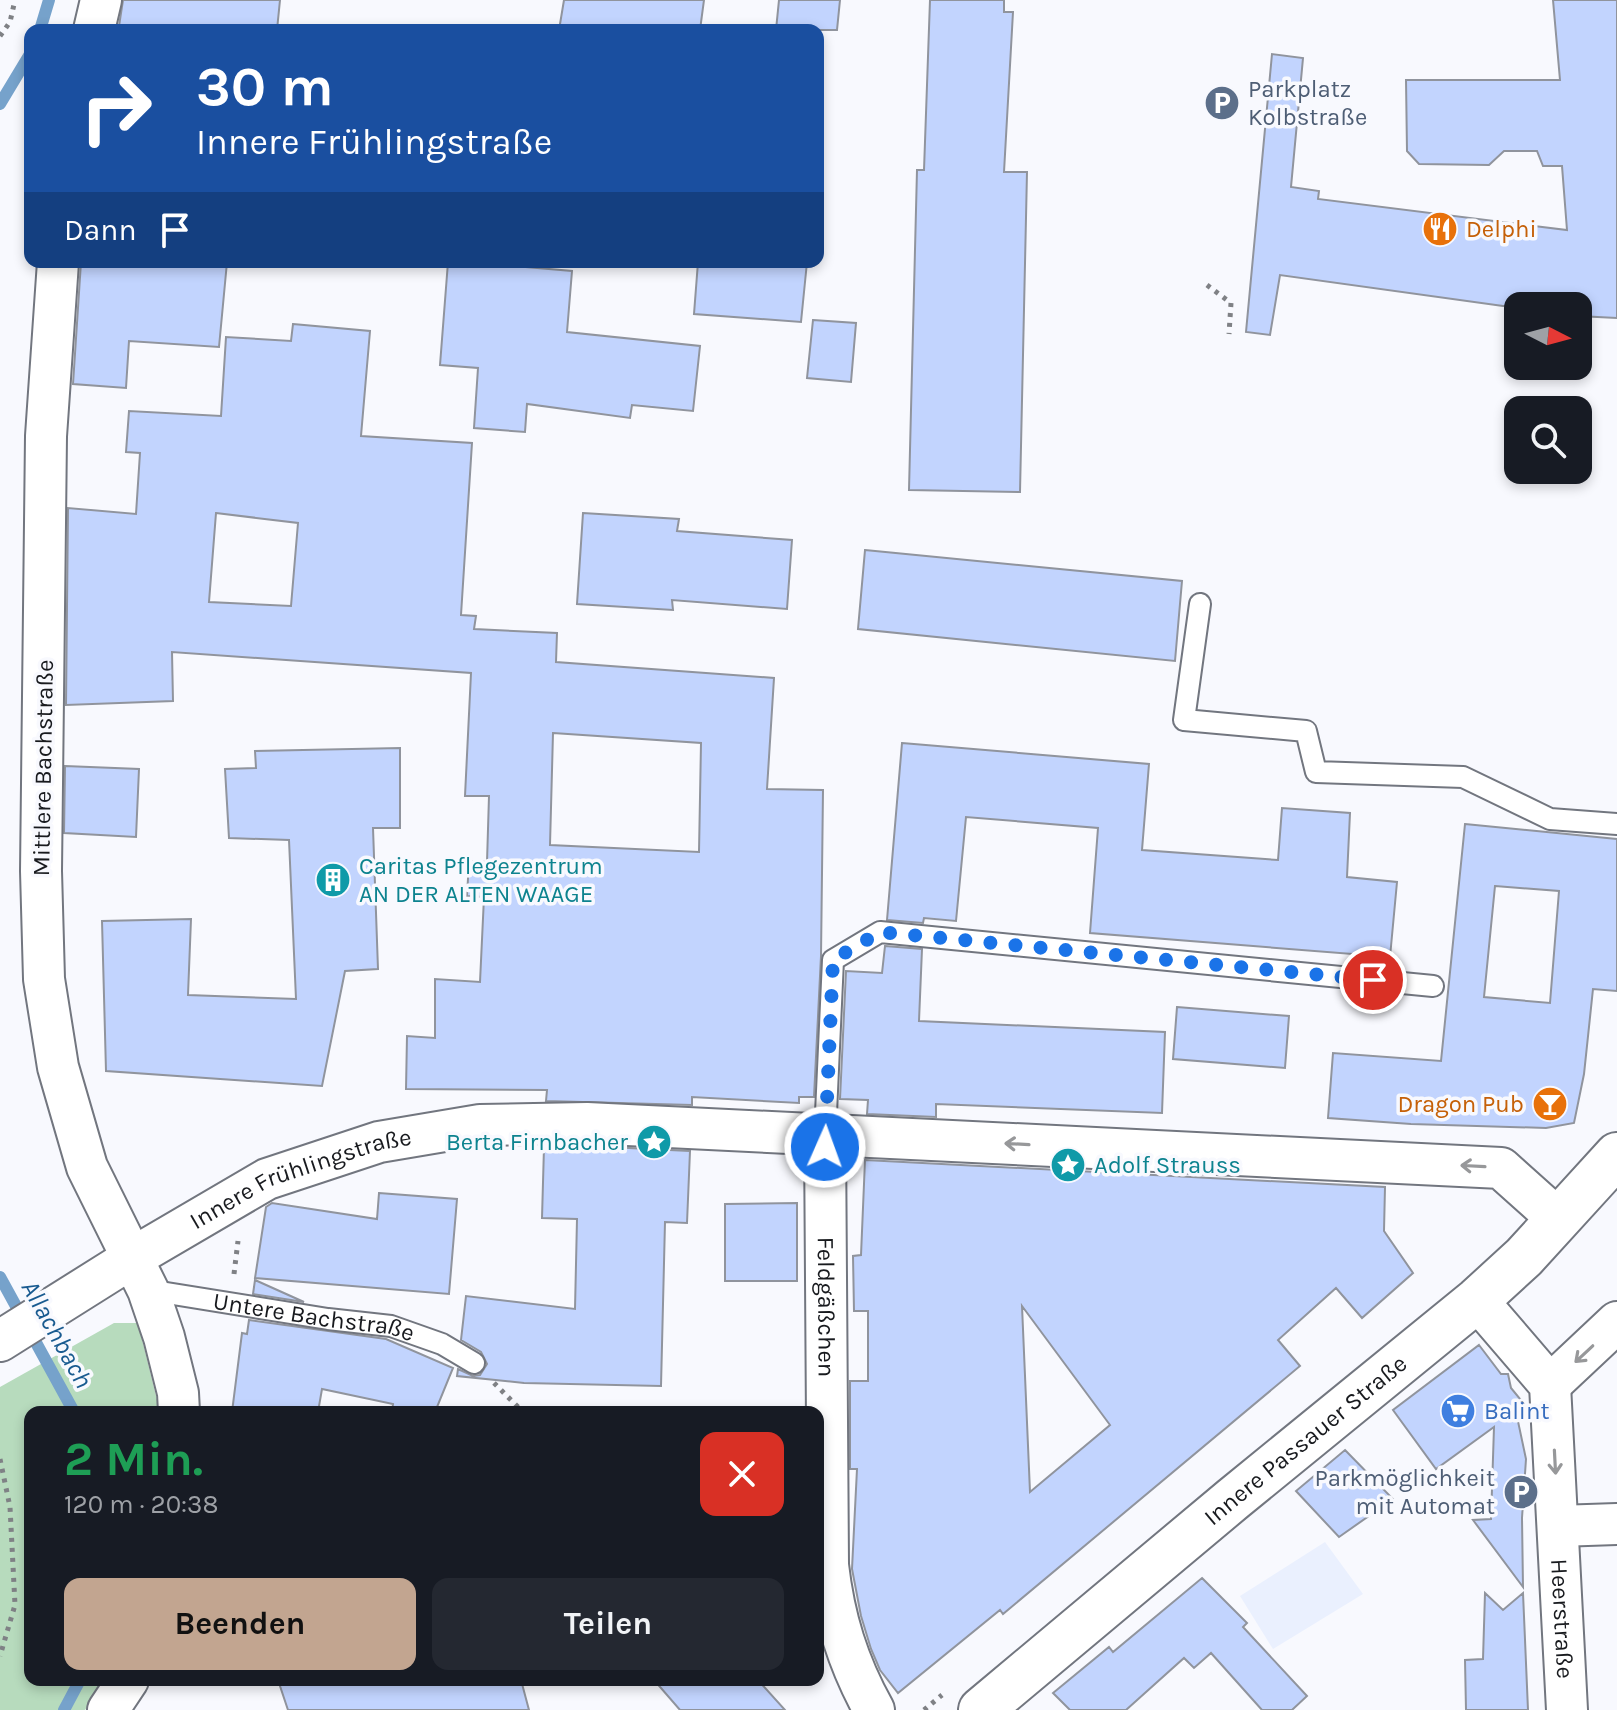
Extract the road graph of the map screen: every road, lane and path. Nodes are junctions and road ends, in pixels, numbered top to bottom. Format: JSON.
{"nodes":[{"id":1,"x":15,"y":0,"type":"edge"},
{"id":2,"x":101,"y":0,"type":"edge"},
{"id":3,"x":95,"y":24,"type":"edge"},
{"id":4,"x":0,"y":36,"type":"edge"},
{"id":5,"x":58,"y":268,"type":"edge"},
{"id":6,"x":1207,"y":285,"type":"dead end"},
{"id":7,"x":1229,"y":334,"type":"dead end"},
{"id":8,"x":1200,"y":604,"type":"dead end"},
{"id":9,"x":1617,"y":824,"type":"edge"},
{"id":10,"x":1433,"y":986,"type":"dead end"},
{"id":11,"x":825,"y":1135,"type":"junction"},
{"id":12,"x":1617,"y":1155,"type":"edge"},
{"id":13,"x":1559,"y":1220,"type":"junction"},
{"id":14,"x":239,"y":1235,"type":"dead end"},
{"id":15,"x":140,"y":1274,"type":"junction"},
{"id":16,"x":1477,"y":1300,"type":"junction"},
{"id":17,"x":231,"y":1303,"type":"junction"},
{"id":18,"x":1617,"y":1322,"type":"edge"},
{"id":19,"x":0,"y":1341,"type":"edge"},
{"id":20,"x":474,"y":1363,"type":"joint"},
{"id":21,"x":1550,"y":1385,"type":"junction"},
{"id":22,"x":178,"y":1406,"type":"edge"},
{"id":23,"x":517,"y":1406,"type":"edge"},
{"id":24,"x":0,"y":1459,"type":"edge"},
{"id":25,"x":1617,"y":1524,"type":"edge"},
{"id":26,"x":1558,"y":1526,"type":"junction"},
{"id":27,"x":0,"y":1656,"type":"edge"},
{"id":28,"x":874,"y":1710,"type":"edge"},
{"id":29,"x":981,"y":1710,"type":"edge"},
{"id":30,"x":1567,"y":1710,"type":"edge"}],
"edges":[{"from":1,"to":4,"type":"path"},
{"from":2,"to":3,"type":"street"},
{"from":5,"to":15,"type":"street","name":"Mittlere Bachstraße"},
{"from":6,"to":7,"type":"path"},
{"from":8,"to":9,"type":"lane"},
{"from":10,"to":11,"type":"lane"},
{"from":13,"to":11,"type":"street","name":"Innere Frühlingstraße","one_way":true},
{"from":11,"to":15,"type":"street","name":"Innere Frühlingstraße"},
{"from":11,"to":28,"type":"street","name":"Feldgäßchen"},
{"from":12,"to":13,"type":"main road","name":"Innere Passauer Straße"},
{"from":13,"to":16,"type":"main road","name":"Innere Passauer Straße"},
{"from":14,"to":17,"type":"path"},
{"from":15,"to":17,"type":"lane","name":"Untere Bachstraße"},
{"from":15,"to":19,"type":"street","name":"Innere Frühlingstraße"},
{"from":15,"to":22,"type":"street"},
{"from":16,"to":21,"type":"street"},
{"from":16,"to":29,"type":"main road","name":"Innere Passauer Straße"},
{"from":17,"to":20,"type":"lane","name":"Untere Bachstraße"},
{"from":18,"to":21,"type":"street","one_way":true},
{"from":20,"to":23,"type":"path"},
{"from":21,"to":26,"type":"street","name":"Heerstraße","one_way":true},
{"from":24,"to":27,"type":"path"},
{"from":25,"to":26,"type":"street","name":"Heerstraße"},
{"from":26,"to":30,"type":"street","name":"Heerstraße"}]}
